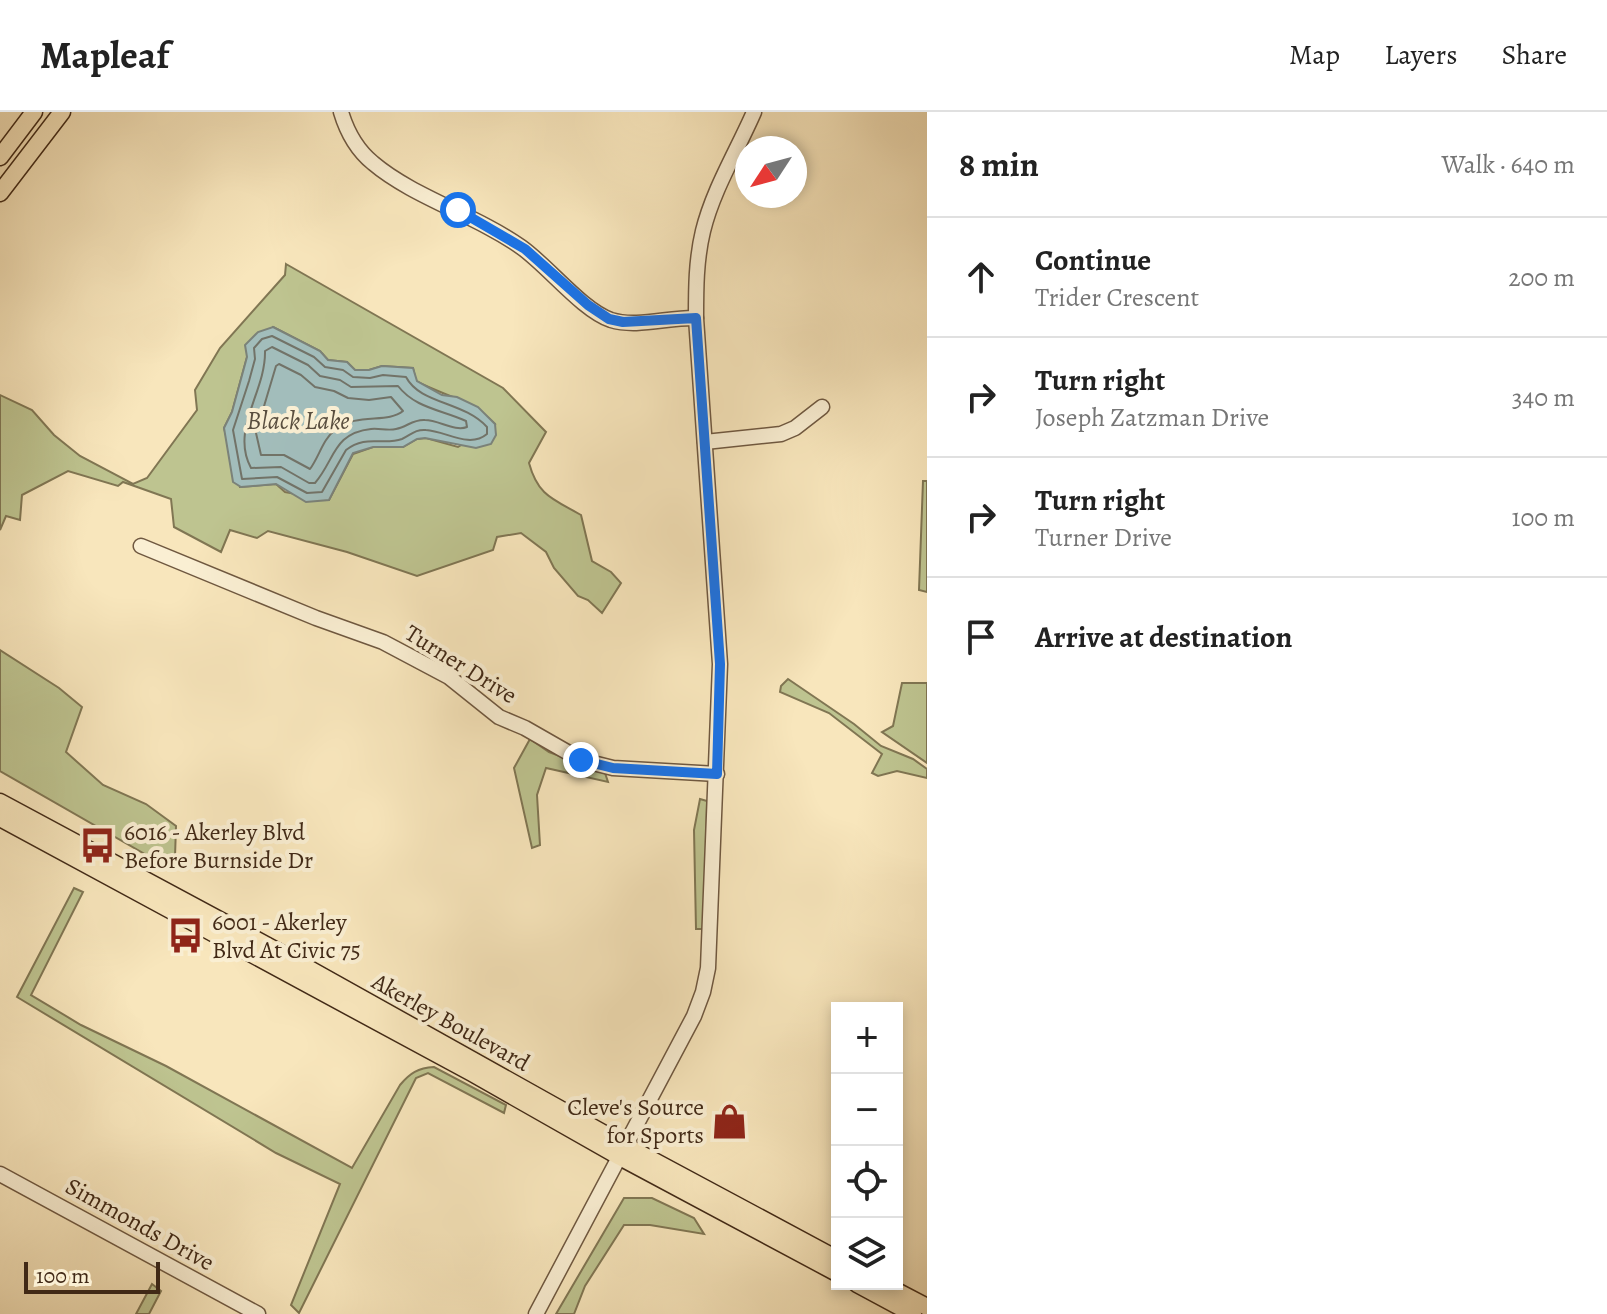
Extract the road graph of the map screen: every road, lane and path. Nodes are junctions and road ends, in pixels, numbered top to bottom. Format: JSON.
{"nodes":[{"id":1,"x":34,"y":112,"type":"edge"},
{"id":2,"x":62,"y":112,"type":"edge"},
{"id":3,"x":341,"y":112,"type":"edge"},
{"id":4,"x":754,"y":112,"type":"edge"},
{"id":5,"x":0,"y":157,"type":"edge"},
{"id":6,"x":0,"y":193,"type":"edge"},
{"id":7,"x":696,"y":318,"type":"junction"},
{"id":8,"x":822,"y":407,"type":"dead end"},
{"id":9,"x":705,"y":442,"type":"junction"},
{"id":10,"x":141,"y":546,"type":"dead end"},
{"id":11,"x":717,"y":774,"type":"junction"},
{"id":12,"x":0,"y":802,"type":"edge"},
{"id":13,"x":0,"y":818,"type":"edge"},
{"id":14,"x":623,"y":1152,"type":"junction"},
{"id":15,"x":0,"y":1174,"type":"edge"},
{"id":16,"x":831,"y":1256,"type":"edge"},
{"id":17,"x":831,"y":1270,"type":"edge"},
{"id":18,"x":868,"y":1290,"type":"edge"},
{"id":19,"x":894,"y":1290,"type":"edge"},
{"id":20,"x":927,"y":1307,"type":"edge"},
{"id":21,"x":258,"y":1314,"type":"edge"},
{"id":22,"x":536,"y":1314,"type":"edge"},
{"id":23,"x":913,"y":1314,"type":"edge"}],
"edges":[{"from":1,"to":5,"type":"main road"},
{"from":2,"to":6,"type":"main road"},
{"from":3,"to":7,"type":"street"},
{"from":4,"to":7,"type":"street"},
{"from":7,"to":9,"type":"street"},
{"from":8,"to":9,"type":"street"},
{"from":9,"to":11,"type":"street"},
{"from":10,"to":11,"type":"street","name":"Turner Drive"},
{"from":11,"to":14,"type":"street"},
{"from":12,"to":14,"type":"main road","name":"Akerley Boulevard"},
{"from":13,"to":14,"type":"main road","name":"Akerley Boulevard"},
{"from":14,"to":16,"type":"main road","name":"Akerley Boulevard"},
{"from":14,"to":17,"type":"main road","name":"Akerley Boulevard"},
{"from":14,"to":22,"type":"street"},
{"from":15,"to":21,"type":"street","name":"Simmonds Drive"},
{"from":18,"to":23,"type":"main road"},
{"from":19,"to":20,"type":"main road"}]}
